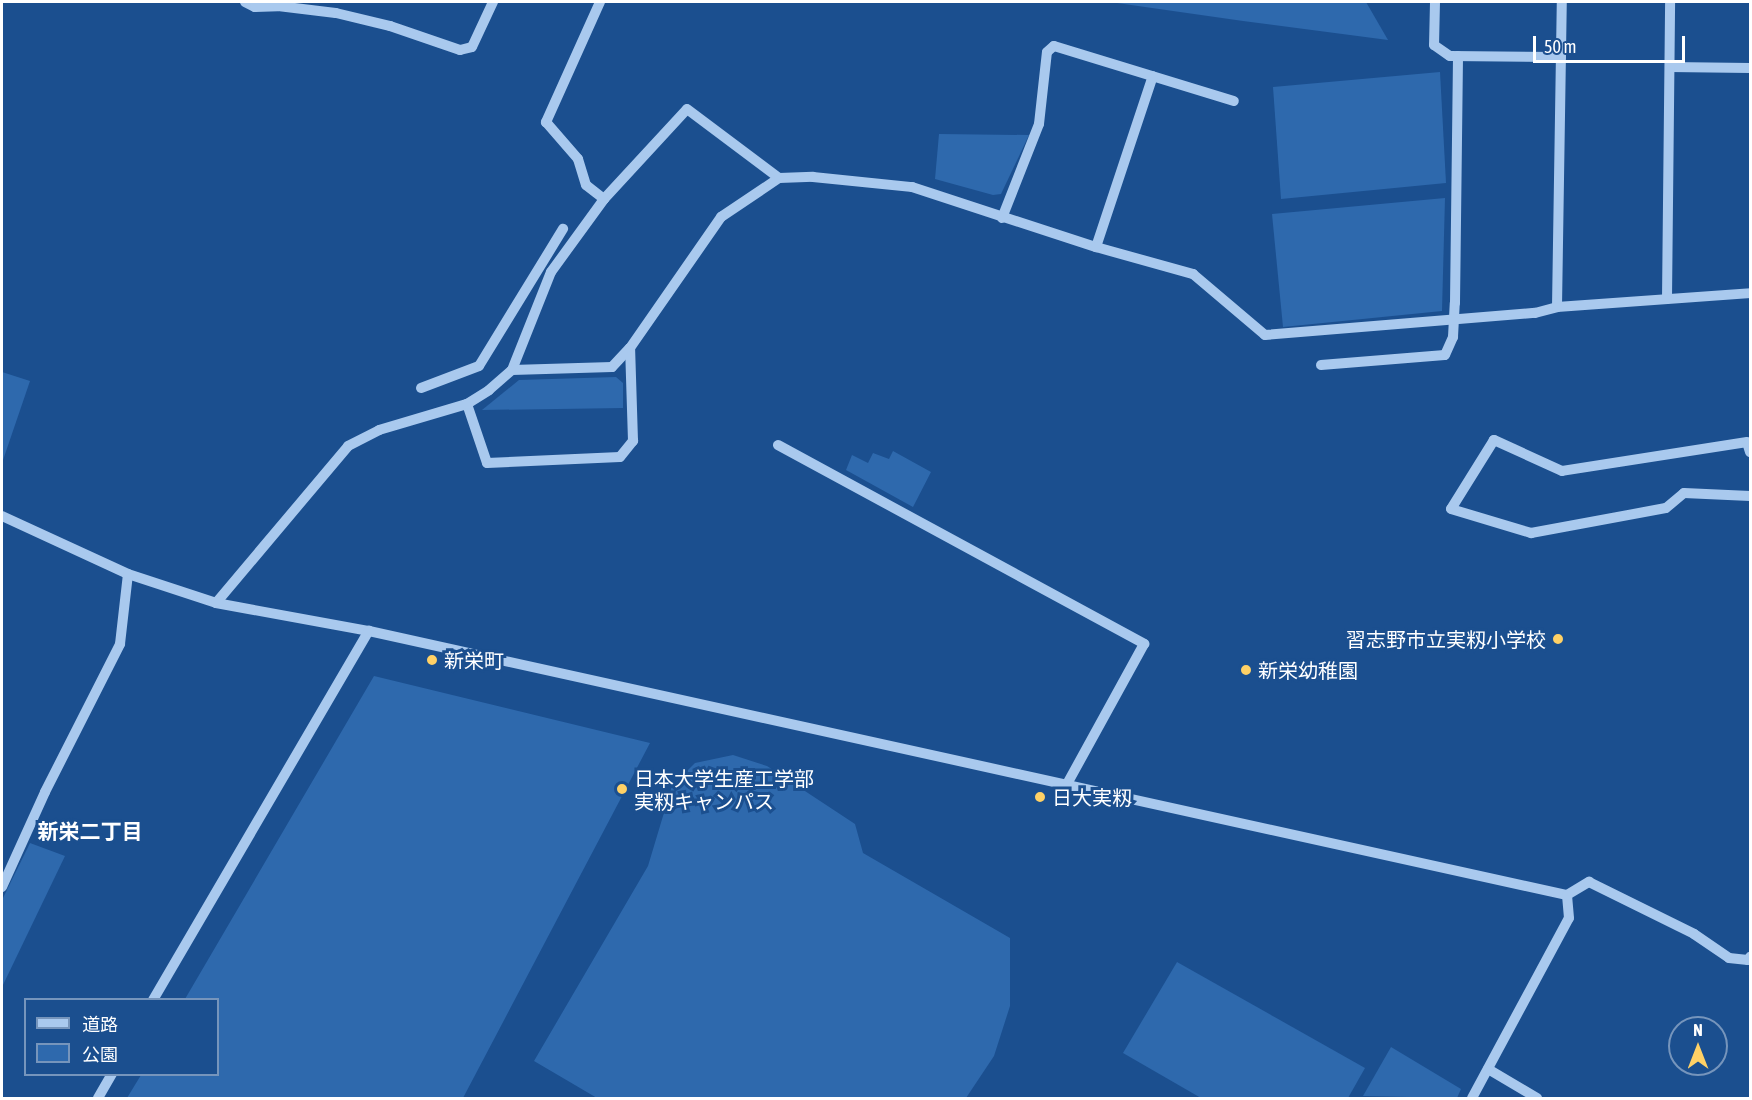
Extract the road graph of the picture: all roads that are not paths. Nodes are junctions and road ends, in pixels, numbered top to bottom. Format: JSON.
{"nodes":[{"id":1,"x":245,"y":2,"type":"edge"},
{"id":2,"x":493,"y":2,"type":"edge"},
{"id":3,"x":600,"y":2,"type":"edge"},
{"id":4,"x":1435,"y":2,"type":"edge"},
{"id":5,"x":1562,"y":2,"type":"edge"},
{"id":6,"x":1670,"y":2,"type":"edge"},
{"id":7,"x":1458,"y":56,"type":"junction"},
{"id":8,"x":1561,"y":57,"type":"junction"},
{"id":9,"x":1670,"y":67,"type":"junction"},
{"id":10,"x":1750,"y":69,"type":"edge"},
{"id":11,"x":1153,"y":76,"type":"junction"},
{"id":12,"x":1234,"y":101,"type":"dead end"},
{"id":13,"x":779,"y":178,"type":"junction"},
{"id":14,"x":604,"y":199,"type":"junction"},
{"id":15,"x":1002,"y":218,"type":"junction"},
{"id":16,"x":563,"y":229,"type":"dead end"},
{"id":17,"x":1096,"y":247,"type":"junction"},
{"id":18,"x":1750,"y":293,"type":"edge"},
{"id":19,"x":1667,"y":299,"type":"junction"},
{"id":20,"x":1557,"y":307,"type":"junction"},
{"id":21,"x":1450,"y":321,"type":"junction"},
{"id":22,"x":630,"y":348,"type":"junction"},
{"id":23,"x":1321,"y":365,"type":"dead end"},
{"id":24,"x":512,"y":370,"type":"junction"},
{"id":25,"x":421,"y":388,"type":"dead end"},
{"id":26,"x":467,"y":404,"type":"junction"},
{"id":27,"x":778,"y":445,"type":"dead end"},
{"id":28,"x":1750,"y":452,"type":"edge"},
{"id":29,"x":1750,"y":496,"type":"edge"},
{"id":30,"x":2,"y":516,"type":"edge"},
{"id":31,"x":128,"y":574,"type":"junction"},
{"id":32,"x":216,"y":603,"type":"junction"},
{"id":33,"x":369,"y":631,"type":"junction"},
{"id":34,"x":1066,"y":784,"type":"junction"},
{"id":35,"x":2,"y":887,"type":"edge"},
{"id":36,"x":1567,"y":895,"type":"junction"},
{"id":37,"x":1750,"y":957,"type":"edge"},
{"id":38,"x":154,"y":998,"type":"edge"},
{"id":39,"x":1488,"y":1069,"type":"junction"},
{"id":40,"x":110,"y":1076,"type":"edge"},
{"id":41,"x":98,"y":1098,"type":"edge"},
{"id":42,"x":1472,"y":1098,"type":"edge"},
{"id":43,"x":1538,"y":1098,"type":"edge"}],
"edges":[{"from":1,"to":2,"type":"street"},
{"from":3,"to":14,"type":"street"},
{"from":4,"to":7,"type":"street"},
{"from":5,"to":8,"type":"street"},
{"from":6,"to":9,"type":"street"},
{"from":7,"to":8,"type":"street"},
{"from":7,"to":21,"type":"street"},
{"from":8,"to":20,"type":"street"},
{"from":9,"to":10,"type":"street"},
{"from":9,"to":19,"type":"street"},
{"from":11,"to":12,"type":"street"},
{"from":11,"to":15,"type":"street"},
{"from":11,"to":17,"type":"street"},
{"from":13,"to":14,"type":"street"},
{"from":13,"to":15,"type":"street"},
{"from":13,"to":22,"type":"street"},
{"from":14,"to":24,"type":"street"},
{"from":15,"to":17,"type":"street"},
{"from":16,"to":25,"type":"street"},
{"from":17,"to":21,"type":"street"},
{"from":18,"to":19,"type":"street"},
{"from":19,"to":20,"type":"street"},
{"from":20,"to":21,"type":"street"},
{"from":21,"to":23,"type":"street"},
{"from":22,"to":24,"type":"street"},
{"from":22,"to":26,"type":"street"},
{"from":24,"to":26,"type":"street"},
{"from":26,"to":32,"type":"street"},
{"from":27,"to":34,"type":"street"},
{"from":28,"to":29,"type":"street"},
{"from":30,"to":31,"type":"street"},
{"from":31,"to":32,"type":"street"},
{"from":31,"to":35,"type":"street"},
{"from":32,"to":33,"type":"street"},
{"from":33,"to":34,"type":"street"},
{"from":33,"to":38,"type":"street"},
{"from":34,"to":36,"type":"street"},
{"from":36,"to":37,"type":"street"},
{"from":36,"to":39,"type":"street"},
{"from":39,"to":42,"type":"street"},
{"from":39,"to":43,"type":"street"},
{"from":40,"to":41,"type":"street"}]}
